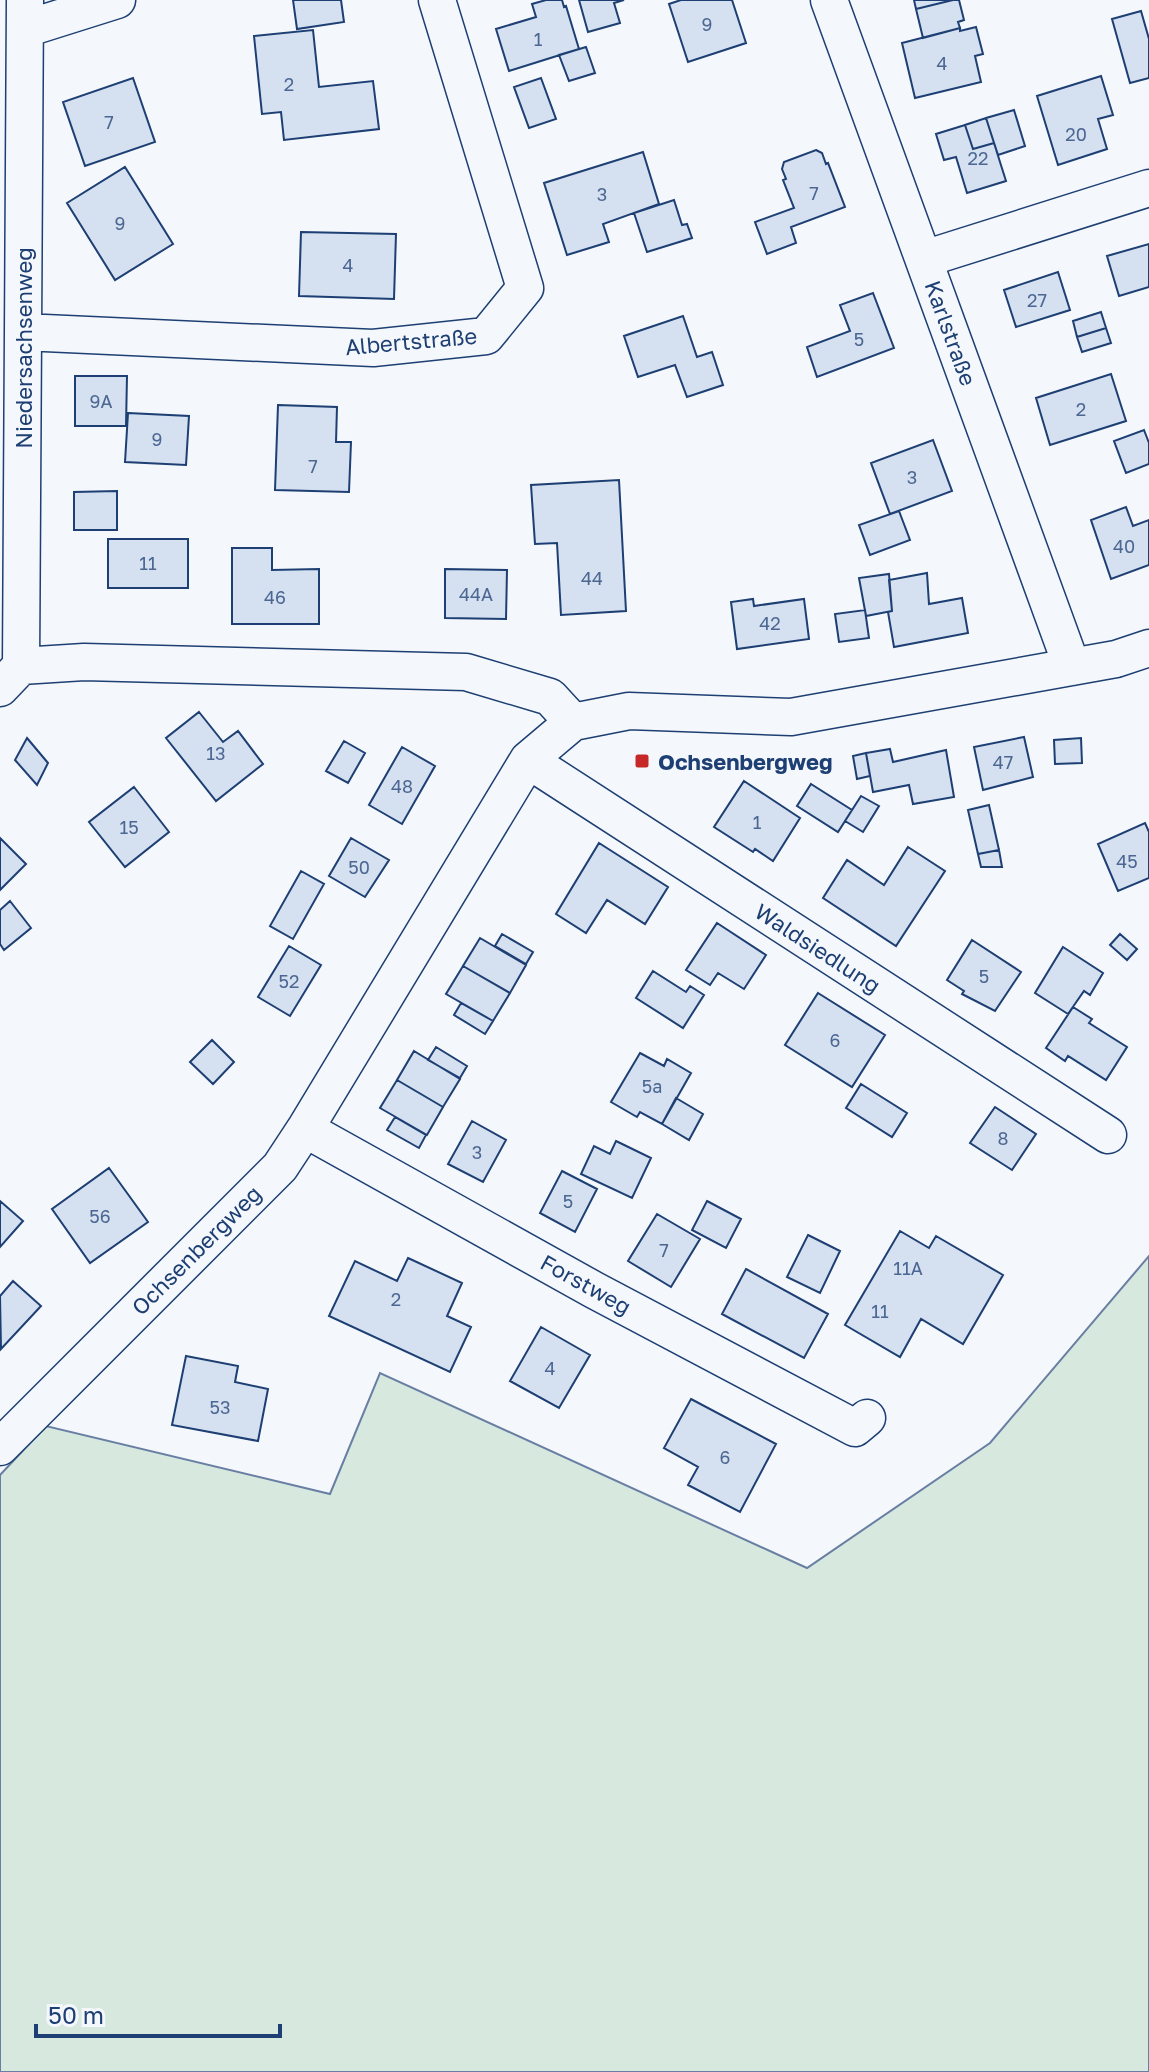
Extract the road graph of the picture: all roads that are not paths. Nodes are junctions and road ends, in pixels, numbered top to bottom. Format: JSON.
{"nodes":[{"id":1,"x":117,"y":0,"type":"edge"},
{"id":2,"x":437,"y":0,"type":"edge"},
{"id":3,"x":829,"y":0,"type":"edge"},
{"id":4,"x":25,"y":14,"type":"edge"},
{"id":5,"x":1149,"y":188,"type":"edge"},
{"id":6,"x":924,"y":259,"type":"junction"},
{"id":7,"x":23,"y":332,"type":"junction"},
{"id":8,"x":1149,"y":648,"type":"edge"},
{"id":9,"x":1072,"y":667,"type":"junction"},
{"id":10,"x":10,"y":677,"type":"edge"},
{"id":11,"x":573,"y":722,"type":"junction"},
{"id":12,"x":528,"y":760,"type":"junction"},
{"id":13,"x":305,"y":1129,"type":"junction"},
{"id":14,"x":1108,"y":1135,"type":"dead end"},
{"id":15,"x":867,"y":1418,"type":"dead end"},
{"id":16,"x":0,"y":1447,"type":"edge"}],
"edges":[{"from":1,"to":4,"type":"street"},
{"from":2,"to":7,"type":"street","name":"Albertstraße"},
{"from":3,"to":6,"type":"street","name":"Karlstraße"},
{"from":4,"to":7,"type":"street","name":"Niedersachsenweg"},
{"from":5,"to":6,"type":"street"},
{"from":6,"to":9,"type":"street","name":"Karlstraße"},
{"from":7,"to":10,"type":"street","name":"Niedersachsenweg"},
{"from":8,"to":9,"type":"street","name":"Ochsenbergweg"},
{"from":9,"to":11,"type":"street","name":"Ochsenbergweg"},
{"from":10,"to":11,"type":"street"},
{"from":11,"to":12,"type":"street","name":"Ochsenbergweg"},
{"from":12,"to":13,"type":"street","name":"Ochsenbergweg"},
{"from":12,"to":14,"type":"street","name":"Waldsiedlung"},
{"from":13,"to":15,"type":"street","name":"Forstweg"},
{"from":13,"to":16,"type":"street","name":"Ochsenbergweg"}]}
